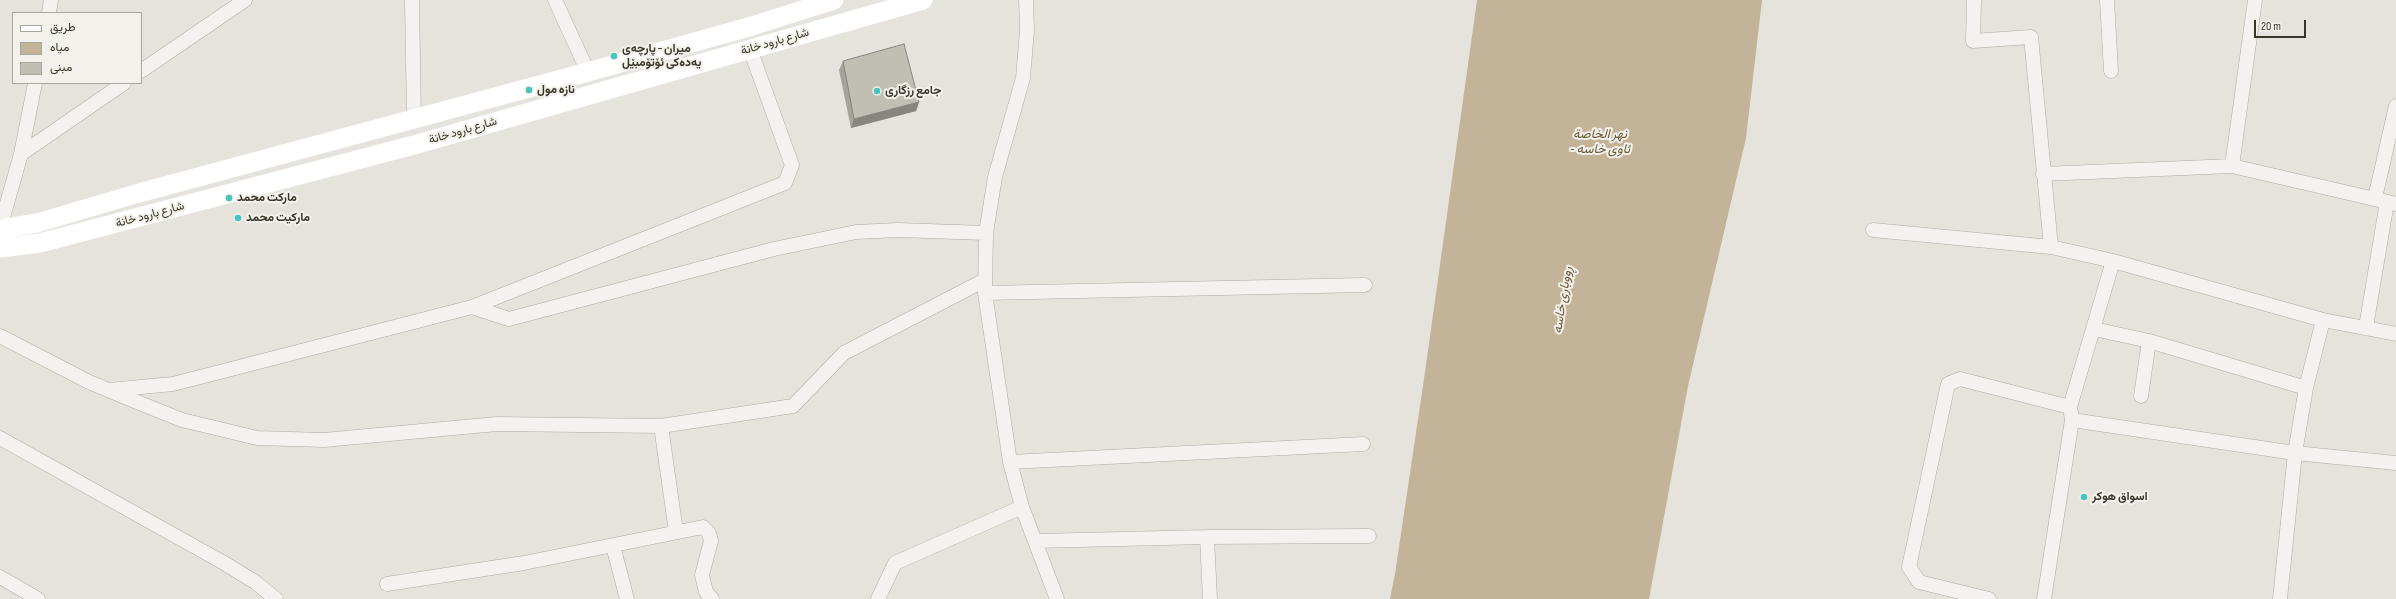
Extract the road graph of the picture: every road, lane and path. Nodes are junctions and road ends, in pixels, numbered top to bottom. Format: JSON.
{"nodes":[{"id":1,"x":51,"y":0,"type":"edge"},
{"id":2,"x":245,"y":0,"type":"edge"},
{"id":3,"x":412,"y":0,"type":"edge"},
{"id":4,"x":555,"y":0,"type":"edge"},
{"id":5,"x":834,"y":0,"type":"edge"},
{"id":6,"x":923,"y":0,"type":"edge"},
{"id":7,"x":1026,"y":0,"type":"edge"},
{"id":8,"x":1974,"y":0,"type":"edge"},
{"id":9,"x":2108,"y":0,"type":"edge"},
{"id":10,"x":2255,"y":0,"type":"edge"},
{"id":11,"x":49,"y":12,"type":"edge"},
{"id":12,"x":750,"y":49,"type":"junction"},
{"id":13,"x":142,"y":70,"type":"edge"},
{"id":14,"x":2111,"y":71,"type":"dead end"},
{"id":15,"x":588,"y":72,"type":"junction"},
{"id":16,"x":35,"y":84,"type":"edge"},
{"id":17,"x":123,"y":84,"type":"edge"},
{"id":18,"x":2396,"y":106,"type":"edge"},
{"id":19,"x":414,"y":119,"type":"junction"},
{"id":20,"x":21,"y":154,"type":"junction"},
{"id":21,"x":2232,"y":166,"type":"junction"},
{"id":22,"x":2043,"y":174,"type":"junction"},
{"id":23,"x":139,"y":192,"type":"junction"},
{"id":24,"x":2386,"y":202,"type":"edge"},
{"id":25,"x":142,"y":218,"type":"junction"},
{"id":26,"x":1873,"y":230,"type":"dead end"},
{"id":27,"x":986,"y":233,"type":"junction"},
{"id":28,"x":0,"y":234,"type":"edge"},
{"id":29,"x":2051,"y":247,"type":"junction"},
{"id":30,"x":2113,"y":261,"type":"junction"},
{"id":31,"x":985,"y":286,"type":"junction"},
{"id":32,"x":1365,"y":286,"type":"dead end"},
{"id":33,"x":472,"y":307,"type":"junction"},
{"id":34,"x":2323,"y":320,"type":"junction"},
{"id":35,"x":2366,"y":326,"type":"junction"},
{"id":36,"x":2094,"y":329,"type":"junction"},
{"id":37,"x":2396,"y":334,"type":"edge"},
{"id":38,"x":0,"y":336,"type":"edge"},
{"id":39,"x":2149,"y":341,"type":"junction"},
{"id":40,"x":2306,"y":388,"type":"junction"},
{"id":41,"x":107,"y":390,"type":"junction"},
{"id":42,"x":2141,"y":396,"type":"dead end"},
{"id":43,"x":2071,"y":413,"type":"junction"},
{"id":44,"x":661,"y":426,"type":"junction"},
{"id":45,"x":0,"y":438,"type":"edge"},
{"id":46,"x":1363,"y":444,"type":"dead end"},
{"id":47,"x":2296,"y":453,"type":"junction"},
{"id":48,"x":1010,"y":462,"type":"junction"},
{"id":49,"x":2396,"y":463,"type":"edge"},
{"id":50,"x":1022,"y":507,"type":"junction"},
{"id":51,"x":676,"y":532,"type":"junction"},
{"id":52,"x":1369,"y":536,"type":"dead end"},
{"id":53,"x":1207,"y":537,"type":"junction"},
{"id":54,"x":1035,"y":541,"type":"junction"},
{"id":55,"x":613,"y":546,"type":"junction"},
{"id":56,"x":0,"y":577,"type":"edge"},
{"id":57,"x":387,"y":584,"type":"dead end"},
{"id":58,"x":882,"y":596,"type":"edge"},
{"id":59,"x":38,"y":599,"type":"edge"},
{"id":60,"x":276,"y":599,"type":"edge"},
{"id":61,"x":627,"y":599,"type":"edge"},
{"id":62,"x":712,"y":599,"type":"edge"},
{"id":63,"x":1057,"y":599,"type":"edge"},
{"id":64,"x":1210,"y":599,"type":"edge"},
{"id":65,"x":1989,"y":599,"type":"edge"},
{"id":66,"x":2044,"y":599,"type":"edge"},
{"id":67,"x":2280,"y":599,"type":"edge"}],
"edges":[{"from":1,"to":11,"type":"street"},
{"from":2,"to":13,"type":"street"},
{"from":3,"to":19,"type":"street"},
{"from":4,"to":15,"type":"street"},
{"from":5,"to":15,"type":"main road","name":"شارع بارود خانة"},
{"from":6,"to":12,"type":"main road","name":"شارع بارود خانة"},
{"from":7,"to":27,"type":"street"},
{"from":8,"to":22,"type":"street"},
{"from":9,"to":14,"type":"street"},
{"from":10,"to":21,"type":"street"},
{"from":12,"to":25,"type":"main road","name":"شارع بارود خانة"},
{"from":12,"to":33,"type":"street"},
{"from":15,"to":19,"type":"main road","name":"شارع بارود خانة"},
{"from":16,"to":20,"type":"street"},
{"from":17,"to":20,"type":"street"},
{"from":18,"to":24,"type":"street"},
{"from":19,"to":23,"type":"main road","name":"شارع بارود خانة"},
{"from":20,"to":28,"type":"street"},
{"from":21,"to":22,"type":"street"},
{"from":21,"to":24,"type":"street"},
{"from":22,"to":29,"type":"street"},
{"from":23,"to":25,"type":"main road"},
{"from":23,"to":28,"type":"main road","name":"شارع بارود خانة"},
{"from":24,"to":35,"type":"street"},
{"from":25,"to":28,"type":"main road","name":"شارع بارود خانة"},
{"from":26,"to":29,"type":"street"},
{"from":27,"to":31,"type":"street"},
{"from":27,"to":33,"type":"street"},
{"from":29,"to":30,"type":"street"},
{"from":30,"to":34,"type":"street"},
{"from":30,"to":36,"type":"street"},
{"from":31,"to":32,"type":"street"},
{"from":31,"to":44,"type":"street"},
{"from":31,"to":48,"type":"street"},
{"from":33,"to":41,"type":"street"},
{"from":34,"to":35,"type":"street"},
{"from":34,"to":40,"type":"street"},
{"from":35,"to":37,"type":"street"},
{"from":36,"to":39,"type":"street"},
{"from":36,"to":43,"type":"street"},
{"from":38,"to":41,"type":"street"},
{"from":39,"to":40,"type":"street"},
{"from":39,"to":42,"type":"street"},
{"from":40,"to":47,"type":"street"},
{"from":41,"to":44,"type":"street"},
{"from":43,"to":47,"type":"street"},
{"from":43,"to":65,"type":"street"},
{"from":43,"to":66,"type":"street"},
{"from":44,"to":51,"type":"street"},
{"from":45,"to":60,"type":"street"},
{"from":46,"to":48,"type":"street"},
{"from":47,"to":49,"type":"street"},
{"from":47,"to":67,"type":"street"},
{"from":48,"to":50,"type":"street"},
{"from":50,"to":54,"type":"street"},
{"from":50,"to":58,"type":"street"},
{"from":51,"to":55,"type":"street"},
{"from":51,"to":62,"type":"street"},
{"from":52,"to":53,"type":"street"},
{"from":53,"to":54,"type":"street"},
{"from":53,"to":64,"type":"street"},
{"from":54,"to":63,"type":"street"},
{"from":55,"to":57,"type":"street"},
{"from":55,"to":61,"type":"street"},
{"from":56,"to":59,"type":"street"}]}
